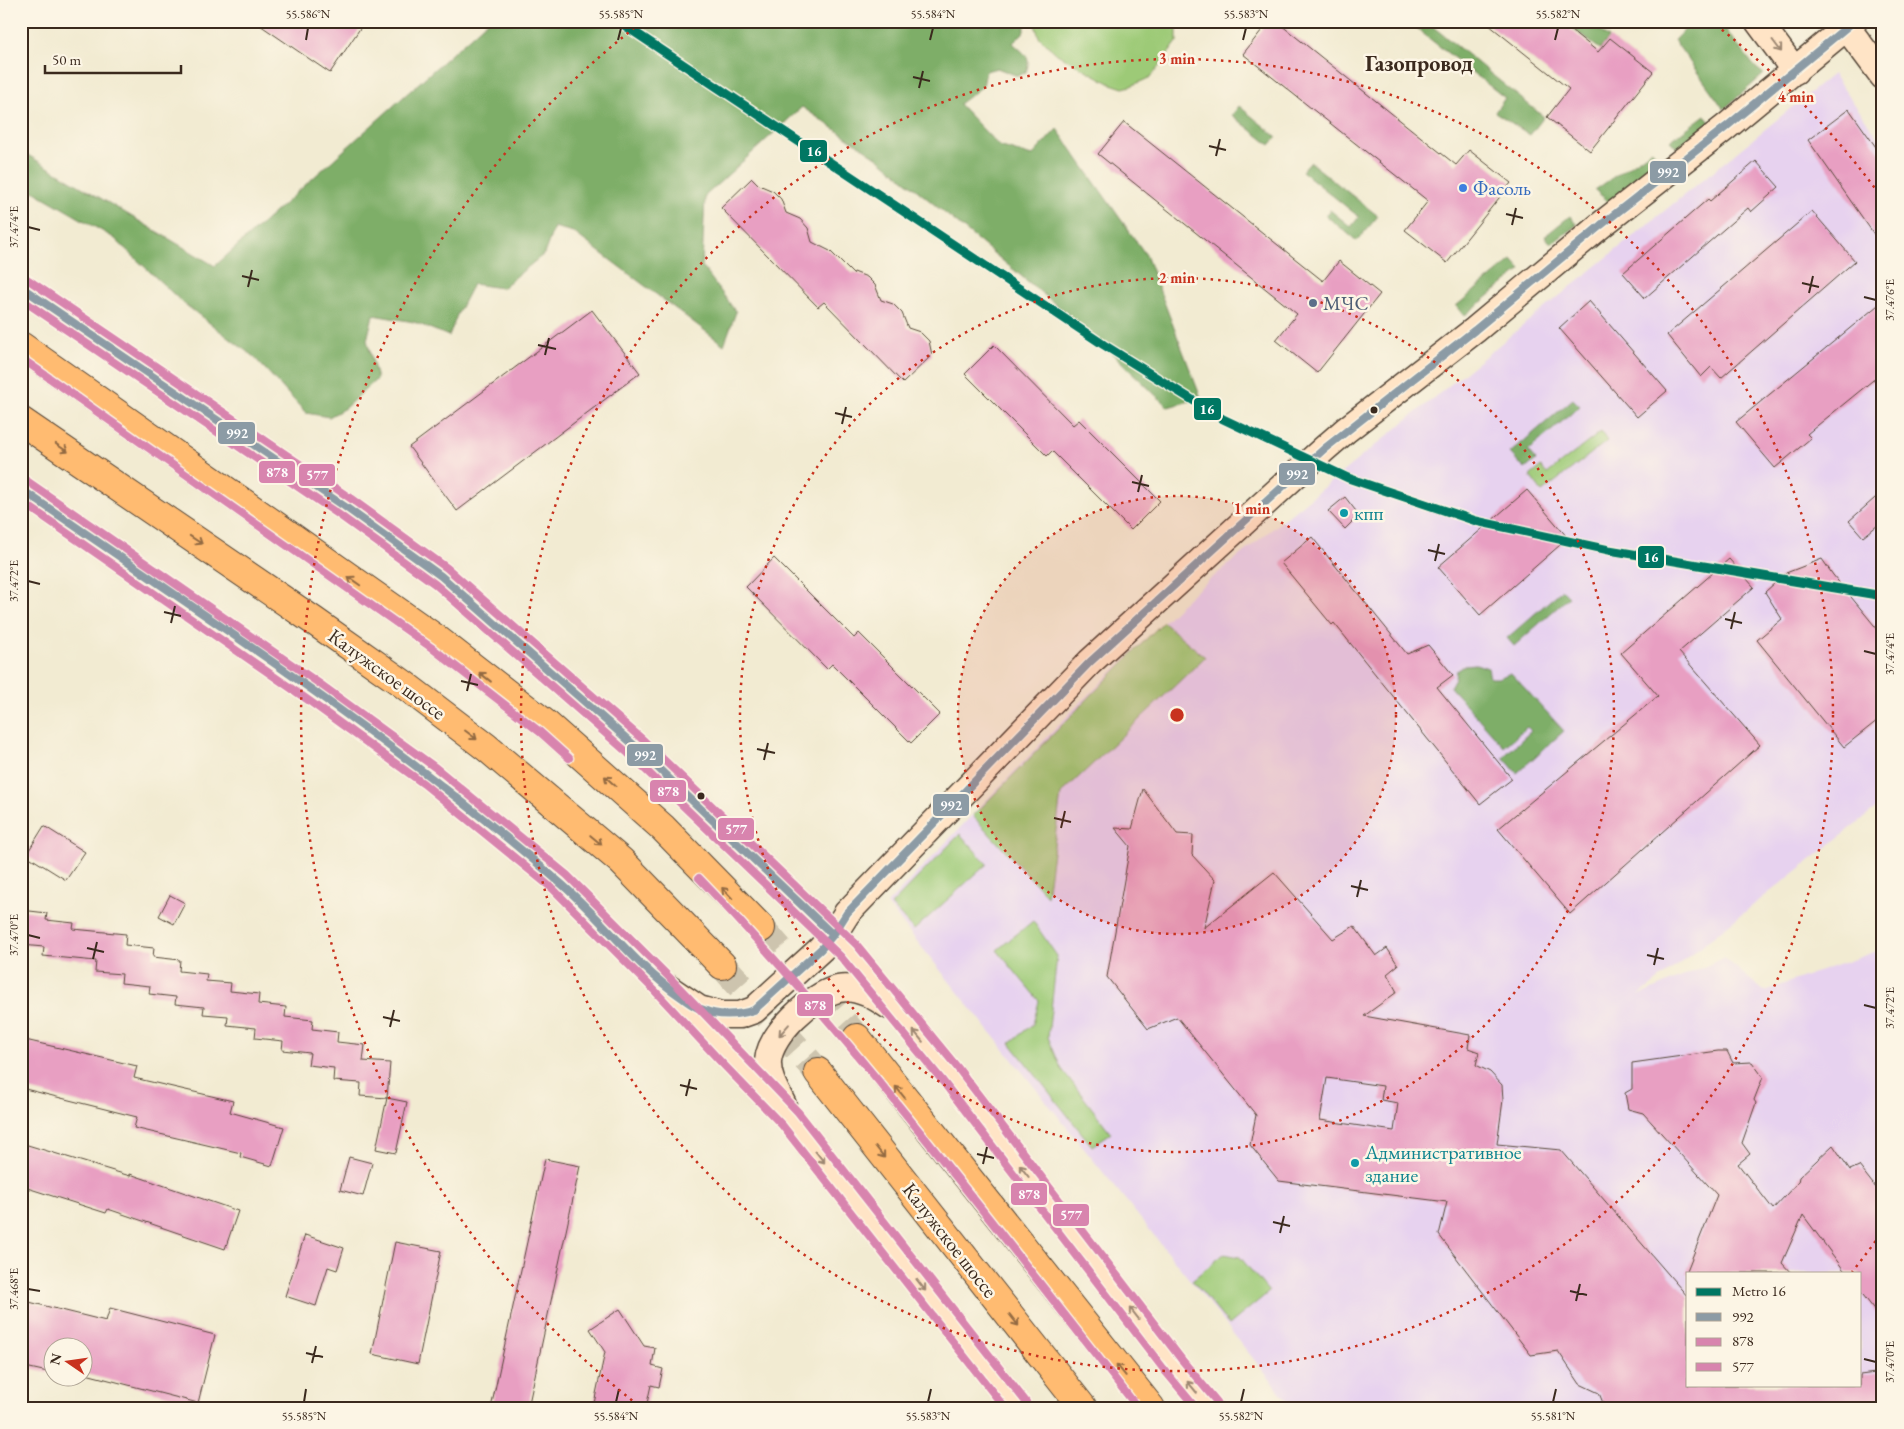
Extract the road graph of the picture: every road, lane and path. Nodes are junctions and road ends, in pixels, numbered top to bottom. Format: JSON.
{"nodes":[{"id":1,"x":1758,"y":21,"type":"edge"},
{"id":2,"x":1848,"y":24,"type":"edge"},
{"id":3,"x":1795,"y":71,"type":"junction"},
{"id":4,"x":1883,"y":76,"type":"edge"},
{"id":5,"x":21,"y":287,"type":"edge"},
{"id":6,"x":21,"y":342,"type":"edge"},
{"id":7,"x":32,"y":353,"type":"edge"},
{"id":8,"x":21,"y":421,"type":"edge"},
{"id":9,"x":21,"y":489,"type":"edge"},
{"id":10,"x":761,"y":928,"type":"tunnel mouth"},
{"id":11,"x":833,"y":935,"type":"junction"},
{"id":12,"x":722,"y":965,"type":"tunnel mouth"},
{"id":13,"x":662,"y":984,"type":"junction"},
{"id":14,"x":899,"y":1013,"type":"junction"},
{"id":15,"x":857,"y":1038,"type":"tunnel mouth"},
{"id":16,"x":818,"y":1072,"type":"tunnel mouth"},
{"id":17,"x":790,"y":1118,"type":"junction"},
{"id":18,"x":1018,"y":1408,"type":"edge"},
{"id":19,"x":1083,"y":1408,"type":"edge"},
{"id":20,"x":1151,"y":1408,"type":"edge"},
{"id":21,"x":1209,"y":1408,"type":"edge"}],
"edges":[{"from":1,"to":3,"type":"main road","one_way":true},
{"from":2,"to":3,"type":"main road"},
{"from":2,"to":4,"type":"main road"},
{"from":3,"to":11,"type":"main road"},
{"from":5,"to":11,"type":"main road"},
{"from":6,"to":7,"type":"main road"},
{"from":10,"to":7,"type":"highway","one_way":true},
{"from":8,"to":12,"type":"highway","name":"Калужское шоссе","one_way":true},
{"from":9,"to":13,"type":"main road"},
{"from":11,"to":13,"type":"main road"},
{"from":11,"to":14,"type":"main road"},
{"from":13,"to":17,"type":"main road"},
{"from":14,"to":17,"type":"main road","one_way":true},
{"from":21,"to":14,"type":"main road","one_way":true},
{"from":20,"to":15,"type":"highway","one_way":true},
{"from":16,"to":19,"type":"highway","name":"Калужское шоссе","one_way":true},
{"from":17,"to":18,"type":"main road","one_way":true}]}
